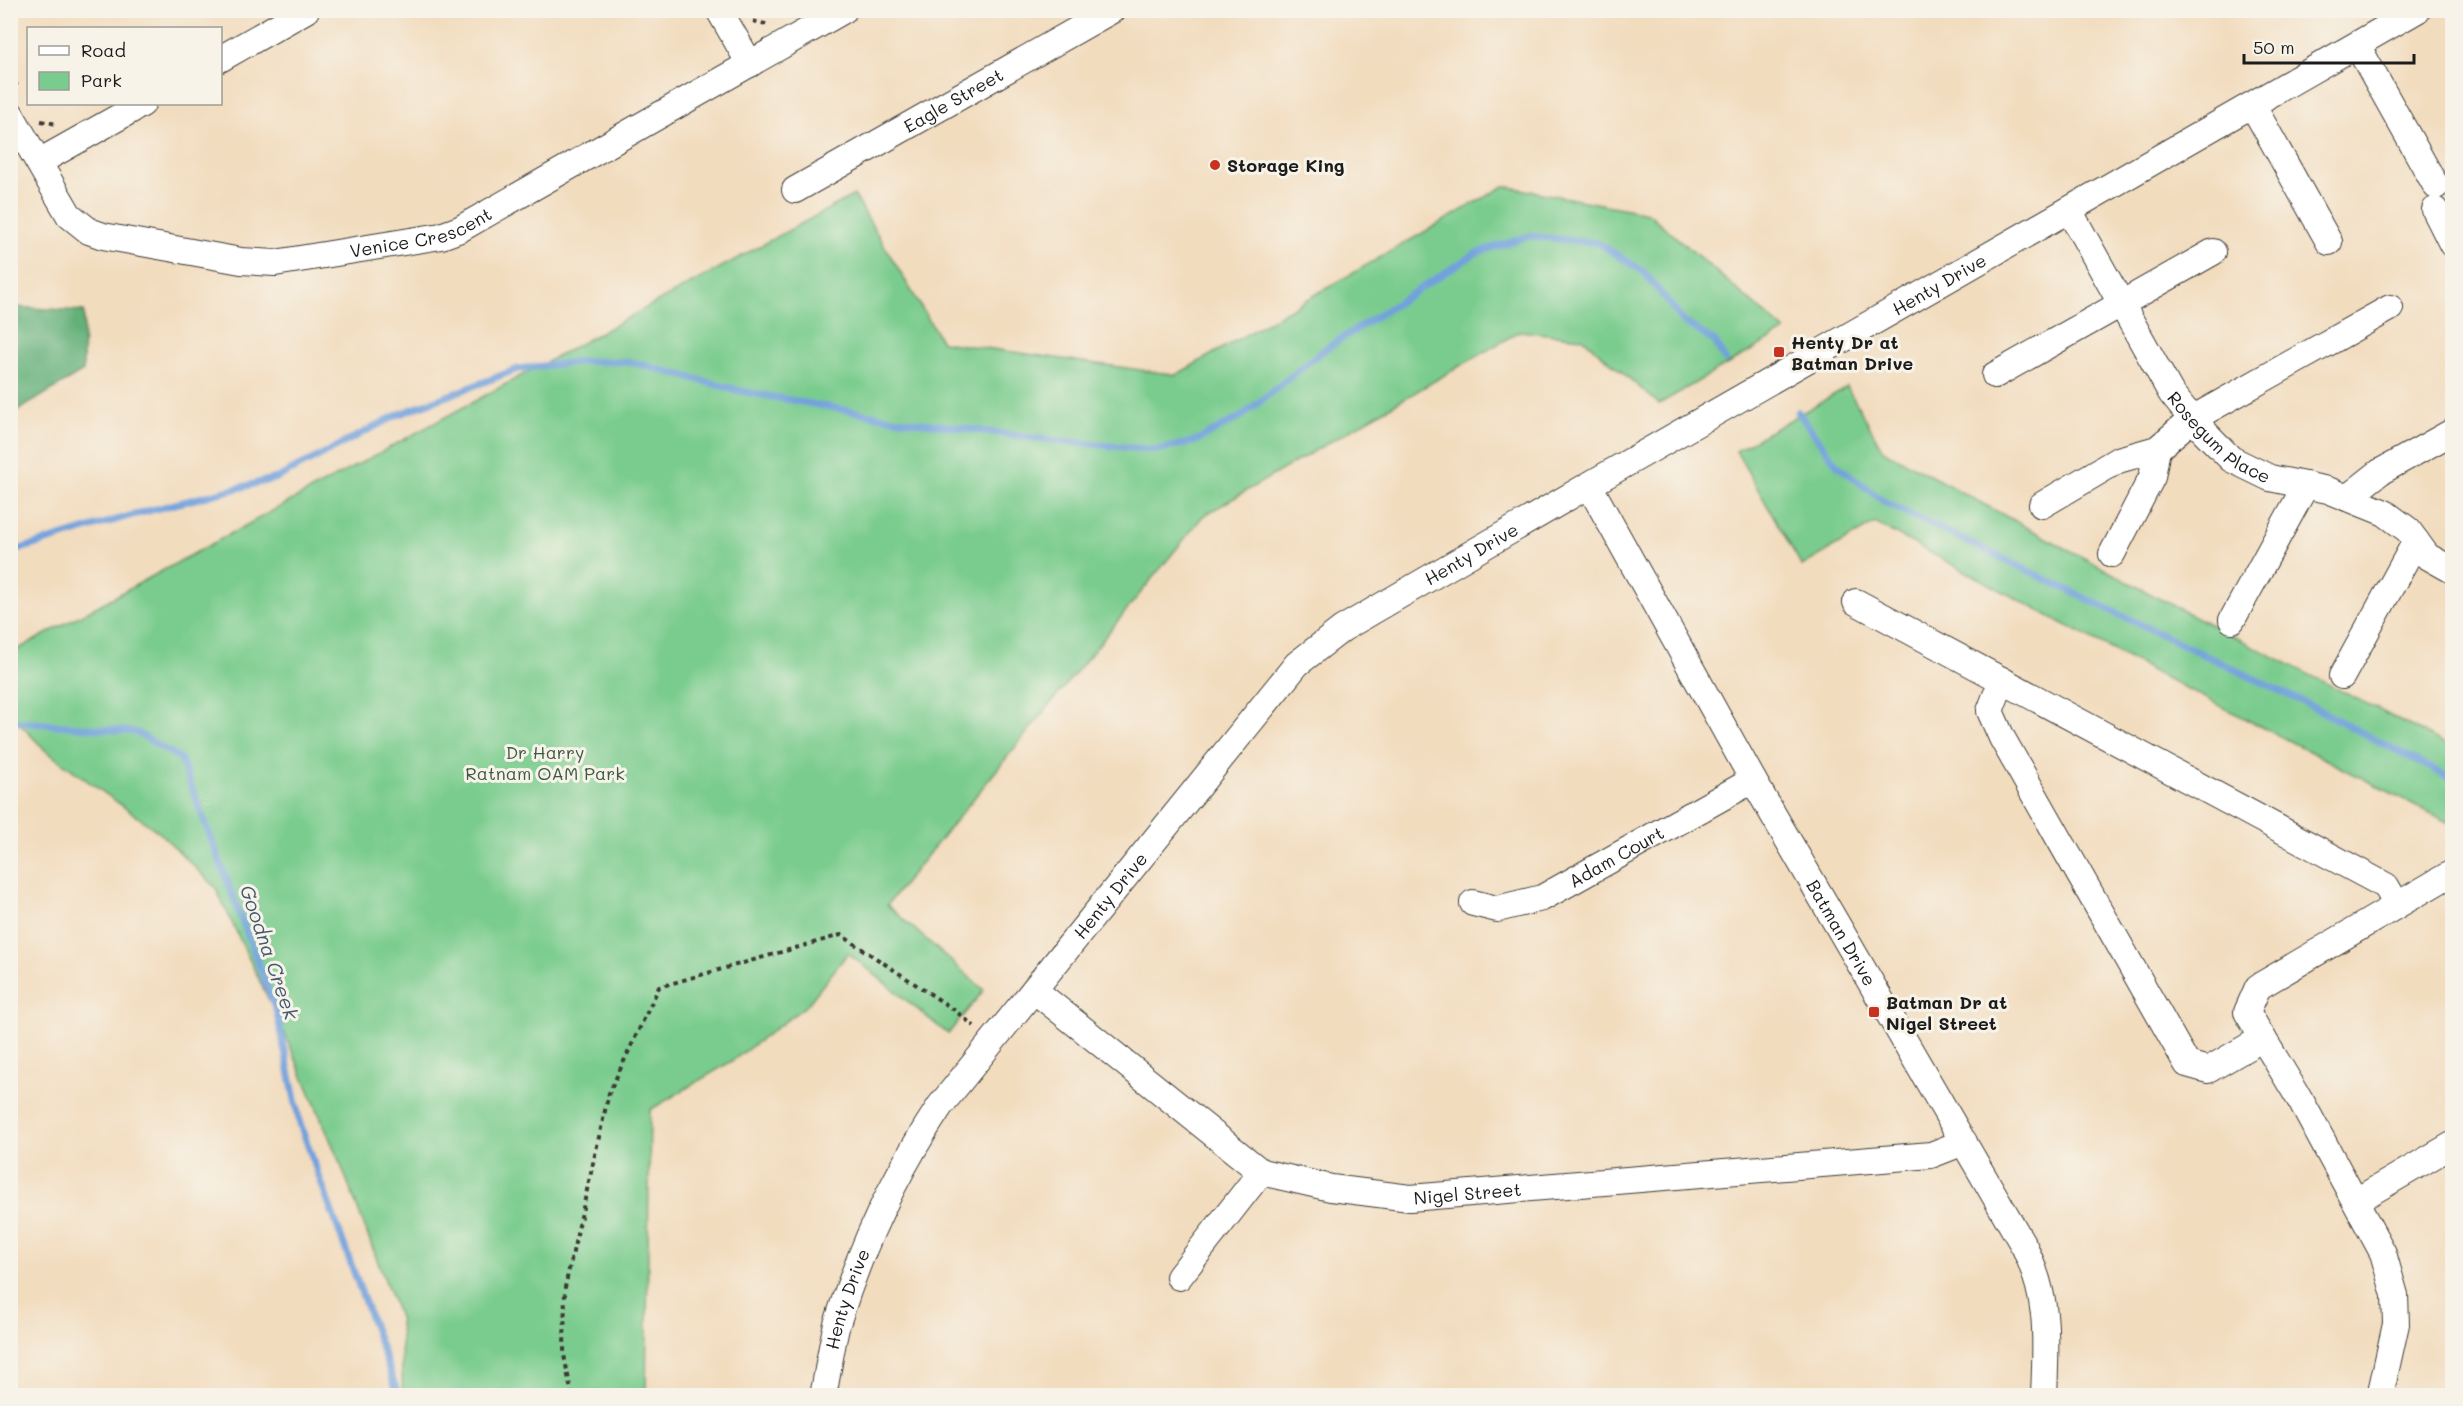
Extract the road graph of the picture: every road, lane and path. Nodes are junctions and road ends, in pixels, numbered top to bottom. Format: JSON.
{"nodes":[{"id":1,"x":306,"y":10,"type":"edge"},
{"id":2,"x":719,"y":10,"type":"edge"},
{"id":3,"x":844,"y":10,"type":"edge"},
{"id":4,"x":1112,"y":10,"type":"edge"},
{"id":5,"x":2418,"y":10,"type":"edge"},
{"id":6,"x":749,"y":19,"type":"dead end"},
{"id":7,"x":772,"y":25,"type":"dead end"},
{"id":8,"x":779,"y":25,"type":"dead end"},
{"id":9,"x":2357,"y":45,"type":"junction"},
{"id":10,"x":745,"y":55,"type":"junction"},
{"id":11,"x":222,"y":58,"type":"edge"},
{"id":12,"x":10,"y":74,"type":"edge"},
{"id":13,"x":10,"y":89,"type":"edge"},
{"id":14,"x":140,"y":105,"type":"edge"},
{"id":15,"x":2253,"y":106,"type":"junction"},
{"id":16,"x":23,"y":112,"type":"edge"},
{"id":17,"x":47,"y":157,"type":"junction"},
{"id":18,"x":795,"y":190,"type":"dead end"},
{"id":19,"x":2069,"y":210,"type":"junction"},
{"id":20,"x":2329,"y":242,"type":"dead end"},
{"id":21,"x":2452,"y":244,"type":"edge"},
{"id":22,"x":2213,"y":252,"type":"dead end"},
{"id":23,"x":2121,"y":303,"type":"junction"},
{"id":24,"x":2390,"y":308,"type":"dead end"},
{"id":25,"x":1995,"y":375,"type":"dead end"},
{"id":26,"x":2192,"y":419,"type":"junction"},
{"id":27,"x":2452,"y":432,"type":"edge"},
{"id":28,"x":2157,"y":449,"type":"junction"},
{"id":29,"x":1589,"y":485,"type":"junction"},
{"id":30,"x":2306,"y":485,"type":"junction"},
{"id":31,"x":2347,"y":498,"type":"junction"},
{"id":32,"x":2042,"y":506,"type":"dead end"},
{"id":33,"x":2416,"y":541,"type":"junction"},
{"id":34,"x":2112,"y":554,"type":"dead end"},
{"id":35,"x":2452,"y":570,"type":"edge"},
{"id":36,"x":1856,"y":602,"type":"dead end"},
{"id":37,"x":2232,"y":620,"type":"dead end"},
{"id":38,"x":2342,"y":676,"type":"dead end"},
{"id":39,"x":2002,"y":680,"type":"junction"},
{"id":40,"x":1753,"y":780,"type":"junction"},
{"id":41,"x":2452,"y":873,"type":"edge"},
{"id":42,"x":1473,"y":903,"type":"dead end"},
{"id":43,"x":2397,"y":905,"type":"junction"},
{"id":44,"x":1034,"y":990,"type":"junction"},
{"id":45,"x":2263,"y":1038,"type":"junction"},
{"id":46,"x":992,"y":1041,"type":"junction"},
{"id":47,"x":1964,"y":1142,"type":"junction"},
{"id":48,"x":2452,"y":1145,"type":"edge"},
{"id":49,"x":1261,"y":1172,"type":"junction"},
{"id":50,"x":2356,"y":1201,"type":"junction"},
{"id":51,"x":1179,"y":1277,"type":"dead end"},
{"id":52,"x":572,"y":1395,"type":"edge"},
{"id":53,"x":823,"y":1395,"type":"edge"},
{"id":54,"x":2044,"y":1395,"type":"edge"},
{"id":55,"x":2380,"y":1395,"type":"edge"}],
"edges":[{"from":1,"to":11,"type":"street"},
{"from":2,"to":10,"type":"street"},
{"from":3,"to":10,"type":"street","name":"Venice Crescent"},
{"from":4,"to":18,"type":"street","name":"Eagle Street"},
{"from":5,"to":9,"type":"street","name":"Henty Drive"},
{"from":6,"to":7,"type":"path"},
{"from":8,"to":10,"type":"path"},
{"from":9,"to":15,"type":"street","name":"Henty Drive"},
{"from":9,"to":21,"type":"street"},
{"from":10,"to":17,"type":"street","name":"Venice Crescent"},
{"from":12,"to":13,"type":"path"},
{"from":14,"to":17,"type":"street"},
{"from":15,"to":19,"type":"street","name":"Henty Drive"},
{"from":15,"to":20,"type":"street"},
{"from":16,"to":17,"type":"street","name":"Venice Crescent"},
{"from":16,"to":17,"type":"path"},
{"from":19,"to":23,"type":"street","name":"Rosegum Place"},
{"from":19,"to":29,"type":"street","name":"Henty Drive"},
{"from":22,"to":23,"type":"street"},
{"from":23,"to":25,"type":"street"},
{"from":23,"to":26,"type":"street","name":"Rosegum Place"},
{"from":24,"to":26,"type":"street"},
{"from":26,"to":28,"type":"street"},
{"from":26,"to":30,"type":"street","name":"Rosegum Place"},
{"from":27,"to":31,"type":"street"},
{"from":28,"to":32,"type":"street"},
{"from":28,"to":34,"type":"street"},
{"from":29,"to":40,"type":"street","name":"Batman Drive"},
{"from":29,"to":44,"type":"street","name":"Henty Drive"},
{"from":30,"to":31,"type":"street","name":"Rosegum Place"},
{"from":30,"to":37,"type":"street"},
{"from":31,"to":33,"type":"street","name":"Rosegum Place"},
{"from":33,"to":35,"type":"street","name":"Rosegum Place"},
{"from":33,"to":38,"type":"street"},
{"from":36,"to":39,"type":"street"},
{"from":39,"to":43,"type":"street"},
{"from":39,"to":45,"type":"street"},
{"from":40,"to":42,"type":"street","name":"Adam Court"},
{"from":40,"to":47,"type":"street","name":"Batman Drive"},
{"from":41,"to":43,"type":"street"},
{"from":43,"to":45,"type":"street"},
{"from":44,"to":46,"type":"street","name":"Henty Drive"},
{"from":44,"to":49,"type":"street","name":"Nigel Street"},
{"from":45,"to":50,"type":"street"},
{"from":46,"to":52,"type":"path"},
{"from":46,"to":53,"type":"street","name":"Henty Drive"},
{"from":47,"to":49,"type":"street","name":"Nigel Street"},
{"from":47,"to":54,"type":"street","name":"Batman Drive"},
{"from":48,"to":50,"type":"street"},
{"from":49,"to":51,"type":"street"},
{"from":50,"to":55,"type":"street"}]}
